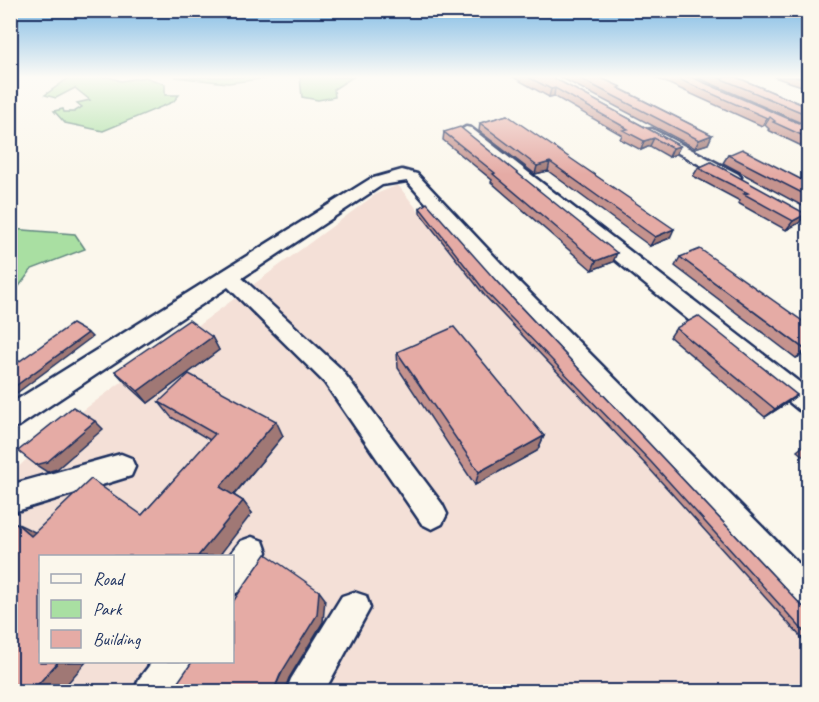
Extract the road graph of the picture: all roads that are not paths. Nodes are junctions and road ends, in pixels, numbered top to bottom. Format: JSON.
{"nodes":[{"id":1,"x":642,"y":127,"type":"edge"},
{"id":2,"x":466,"y":131,"type":"edge"},
{"id":3,"x":746,"y":184,"type":"edge"},
{"id":4,"x":229,"y":277,"type":"junction"},
{"id":5,"x":807,"y":399,"type":"edge"},
{"id":6,"x":10,"y":418,"type":"edge"},
{"id":7,"x":121,"y":467,"type":"dead end"},
{"id":8,"x":10,"y":499,"type":"edge"},
{"id":9,"x":432,"y":514,"type":"dead end"},
{"id":10,"x":252,"y":552,"type":"dead end"},
{"id":11,"x":234,"y":576,"type":"edge"},
{"id":12,"x":808,"y":595,"type":"edge"},
{"id":13,"x":354,"y":608,"type":"dead end"},
{"id":14,"x":172,"y":663,"type":"edge"},
{"id":15,"x":152,"y":692,"type":"edge"},
{"id":16,"x":304,"y":692,"type":"edge"}],
"edges":[{"from":1,"to":3,"type":"street"},
{"from":2,"to":5,"type":"street"},
{"from":4,"to":6,"type":"street"},
{"from":4,"to":9,"type":"street"},
{"from":4,"to":12,"type":"street"},
{"from":7,"to":8,"type":"street"},
{"from":10,"to":11,"type":"street"},
{"from":13,"to":16,"type":"street"},
{"from":14,"to":15,"type":"street"}]}
